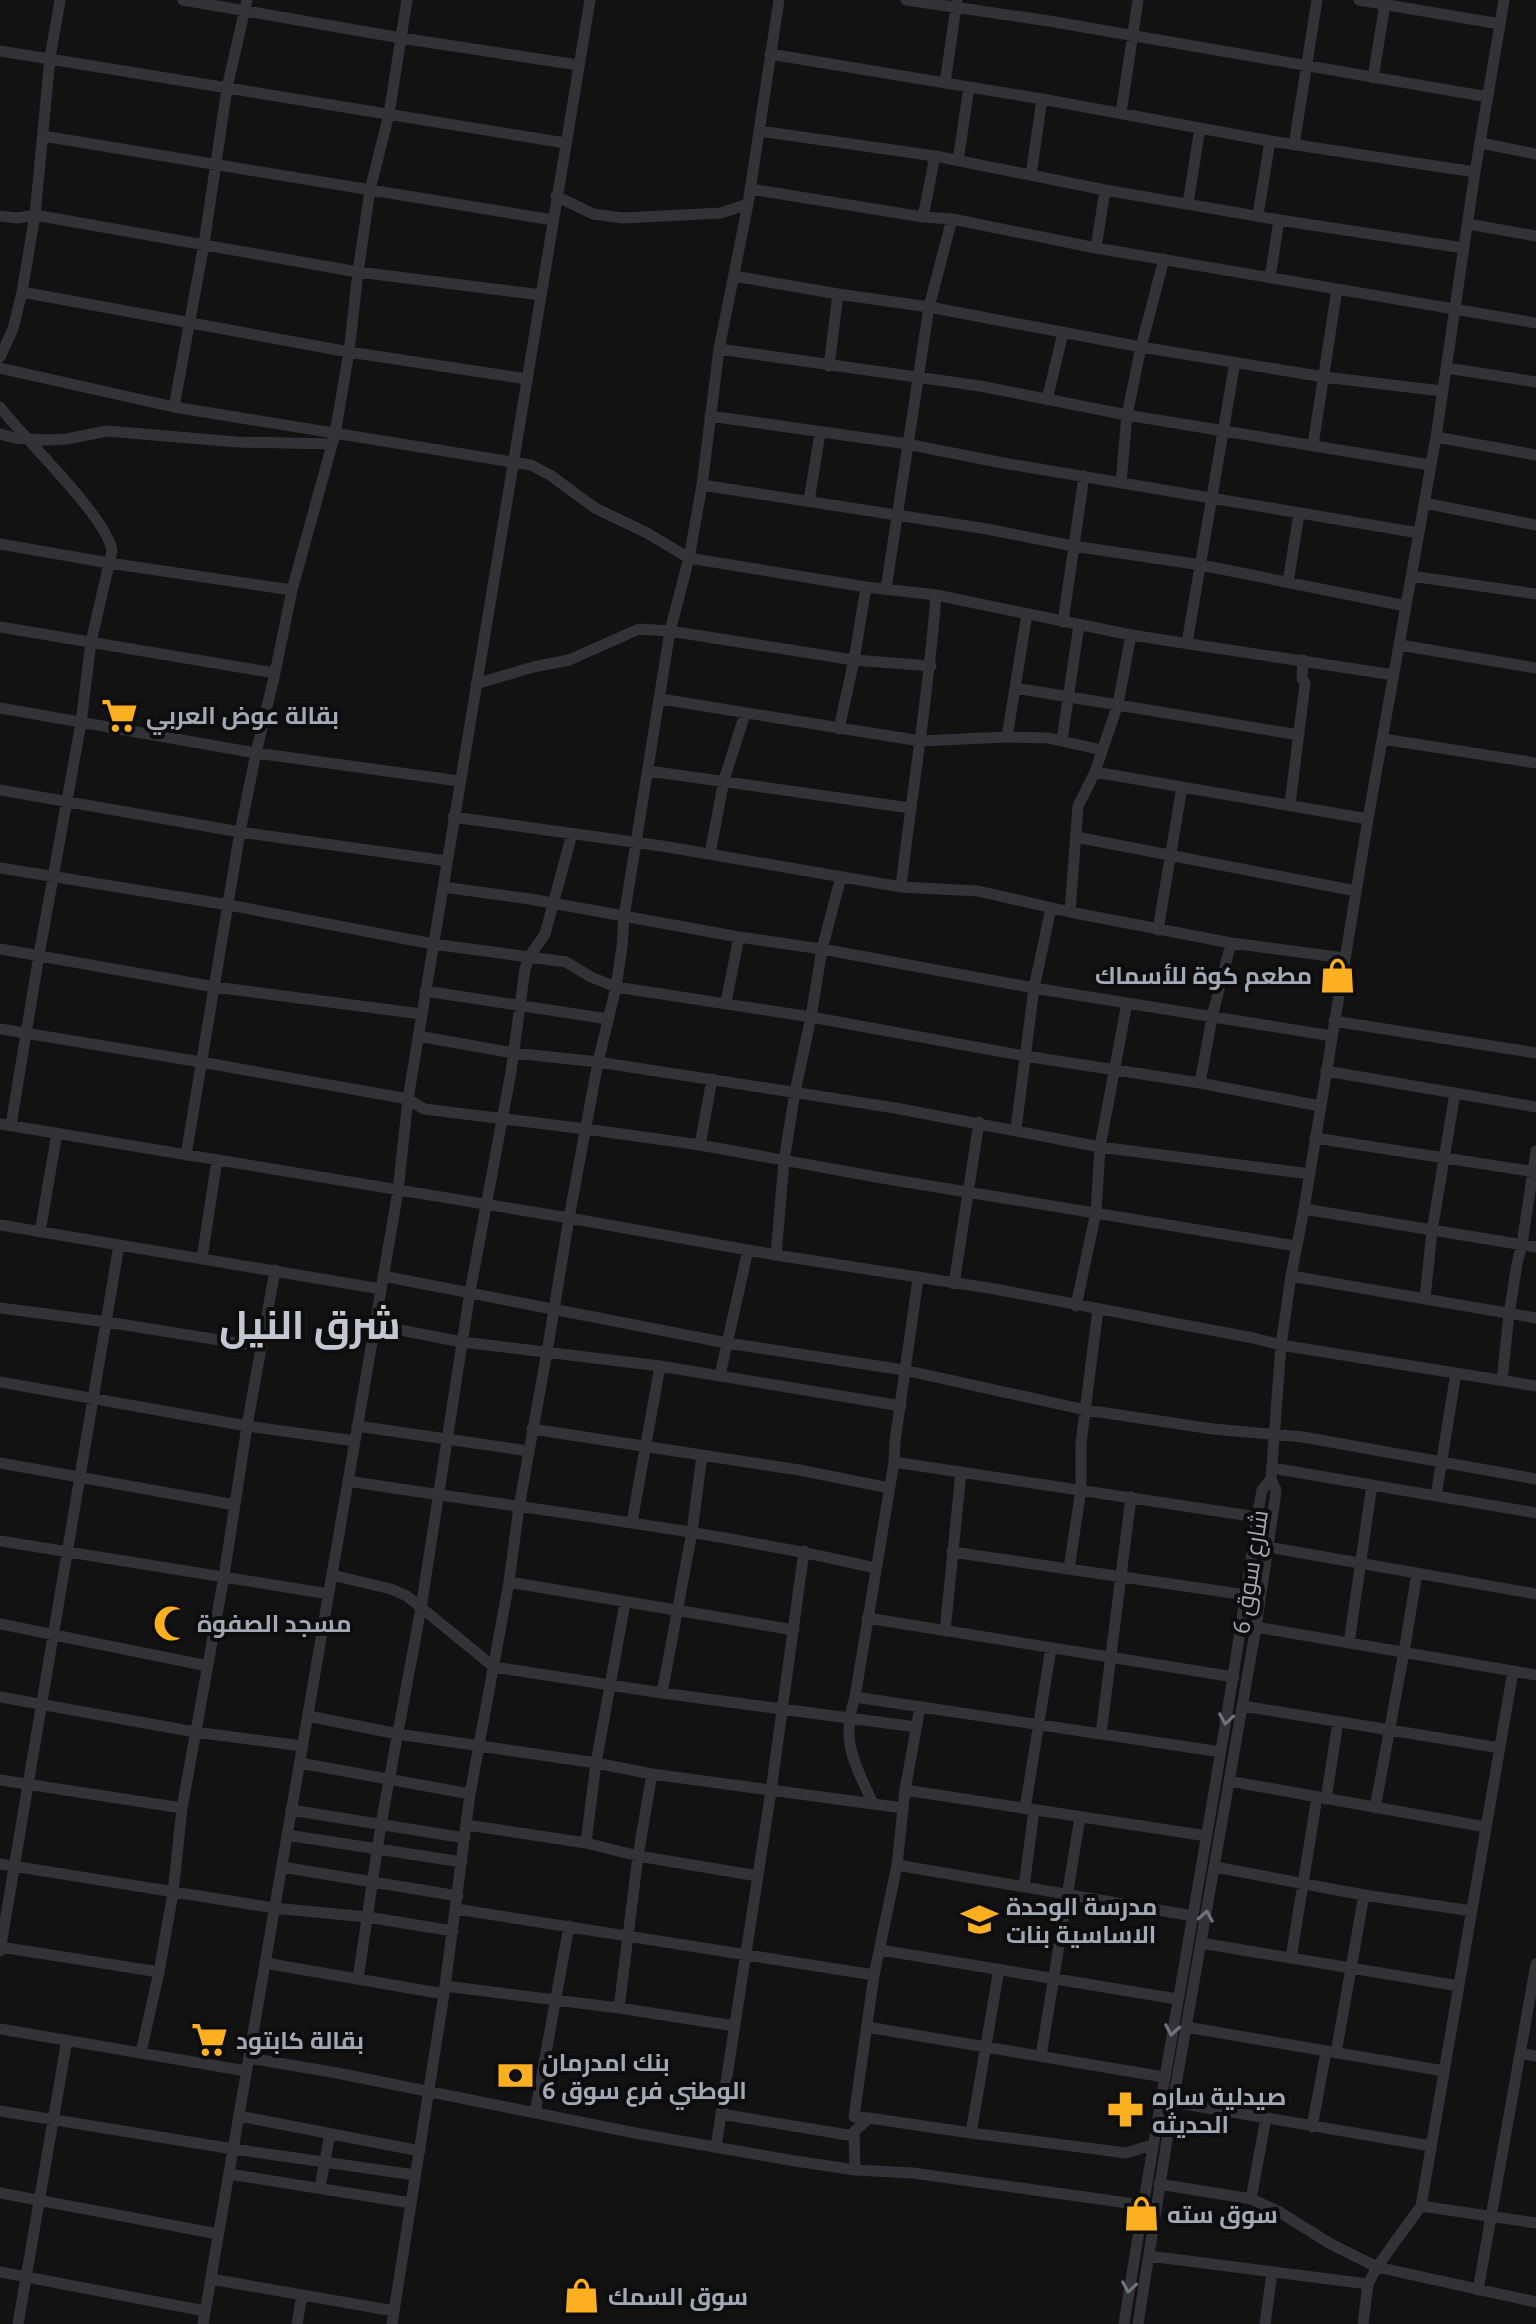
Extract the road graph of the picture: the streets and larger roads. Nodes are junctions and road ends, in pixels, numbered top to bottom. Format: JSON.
{"nodes":[{"id":1,"x":60,"y":0,"type":"edge"},
{"id":2,"x":183,"y":0,"type":"edge"},
{"id":3,"x":407,"y":0,"type":"edge"},
{"id":4,"x":590,"y":0,"type":"edge"},
{"id":5,"x":779,"y":0,"type":"edge"},
{"id":6,"x":906,"y":0,"type":"edge"},
{"id":7,"x":1138,"y":0,"type":"edge"},
{"id":8,"x":1317,"y":0,"type":"edge"},
{"id":9,"x":1359,"y":0,"type":"edge"},
{"id":10,"x":1504,"y":0,"type":"edge"},
{"id":11,"x":957,"y":4,"type":"edge"},
{"id":12,"x":1385,"y":4,"type":"junction"},
{"id":13,"x":246,"y":5,"type":"edge"},
{"id":14,"x":1500,"y":24,"type":"junction"},
{"id":15,"x":1133,"y":36,"type":"junction"},
{"id":16,"x":401,"y":38,"type":"junction"},
{"id":17,"x":0,"y":51,"type":"edge"},
{"id":18,"x":770,"y":54,"type":"junction"},
{"id":19,"x":50,"y":58,"type":"junction"},
{"id":20,"x":578,"y":65,"type":"junction"},
{"id":21,"x":1306,"y":66,"type":"junction"},
{"id":22,"x":1373,"y":78,"type":"junction"},
{"id":23,"x":945,"y":83,"type":"junction"},
{"id":24,"x":969,"y":87,"type":"junction"},
{"id":25,"x":227,"y":88,"type":"junction"},
{"id":26,"x":1488,"y":97,"type":"junction"},
{"id":27,"x":1042,"y":99,"type":"junction"},
{"id":28,"x":1121,"y":113,"type":"junction"},
{"id":29,"x":389,"y":114,"type":"junction"},
{"id":30,"x":1200,"y":128,"type":"junction"},
{"id":31,"x":759,"y":131,"type":"junction"},
{"id":32,"x":43,"y":136,"type":"junction"},
{"id":33,"x":1270,"y":141,"type":"junction"},
{"id":34,"x":565,"y":143,"type":"junction"},
{"id":35,"x":1481,"y":143,"type":"junction"},
{"id":36,"x":1294,"y":145,"type":"junction"},
{"id":37,"x":1536,"y":154,"type":"edge"},
{"id":38,"x":935,"y":156,"type":"junction"},
{"id":39,"x":958,"y":161,"type":"junction"},
{"id":40,"x":216,"y":166,"type":"junction"},
{"id":41,"x":1475,"y":172,"type":"junction"},
{"id":42,"x":1031,"y":175,"type":"junction"},
{"id":43,"x":750,"y":189,"type":"junction"},
{"id":44,"x":370,"y":190,"type":"junction"},
{"id":45,"x":1105,"y":190,"type":"junction"},
{"id":46,"x":556,"y":196,"type":"junction"},
{"id":47,"x":1188,"y":203,"type":"junction"},
{"id":48,"x":748,"y":204,"type":"junction"},
{"id":49,"x":35,"y":215,"type":"junction"},
{"id":50,"x":1258,"y":215,"type":"junction"},
{"id":51,"x":0,"y":216,"type":"edge"},
{"id":52,"x":923,"y":217,"type":"junction"},
{"id":53,"x":952,"y":219,"type":"junction"},
{"id":54,"x":553,"y":220,"type":"junction"},
{"id":55,"x":1279,"y":220,"type":"junction"},
{"id":56,"x":1468,"y":224,"type":"junction"},
{"id":57,"x":1536,"y":236,"type":"edge"},
{"id":58,"x":204,"y":244,"type":"junction"},
{"id":59,"x":1096,"y":248,"type":"junction"},
{"id":60,"x":1464,"y":248,"type":"junction"},
{"id":61,"x":1164,"y":259,"type":"junction"},
{"id":62,"x":358,"y":272,"type":"junction"},
{"id":63,"x":734,"y":276,"type":"junction"},
{"id":64,"x":1270,"y":278,"type":"junction"},
{"id":65,"x":1337,"y":289,"type":"junction"},
{"id":66,"x":22,"y":292,"type":"junction"},
{"id":67,"x":838,"y":294,"type":"junction"},
{"id":68,"x":541,"y":295,"type":"junction"},
{"id":69,"x":929,"y":307,"type":"junction"},
{"id":70,"x":1456,"y":309,"type":"junction"},
{"id":71,"x":188,"y":323,"type":"junction"},
{"id":72,"x":1536,"y":323,"type":"edge"},
{"id":73,"x":1063,"y":333,"type":"junction"},
{"id":74,"x":1141,"y":347,"type":"junction"},
{"id":75,"x":719,"y":349,"type":"junction"},
{"id":76,"x":349,"y":352,"type":"junction"},
{"id":77,"x":0,"y":357,"type":"edge"},
{"id":78,"x":1235,"y":362,"type":"junction"},
{"id":79,"x":829,"y":366,"type":"junction"},
{"id":80,"x":0,"y":368,"type":"edge"},
{"id":81,"x":1447,"y":368,"type":"junction"},
{"id":82,"x":917,"y":376,"type":"junction"},
{"id":83,"x":1324,"y":377,"type":"junction"},
{"id":84,"x":527,"y":379,"type":"junction"},
{"id":85,"x":1536,"y":382,"type":"edge"},
{"id":86,"x":1442,"y":391,"type":"junction"},
{"id":87,"x":1047,"y":400,"type":"junction"},
{"id":88,"x":0,"y":407,"type":"edge"},
{"id":89,"x":174,"y":407,"type":"junction"},
{"id":90,"x":1127,"y":415,"type":"junction"},
{"id":91,"x":710,"y":416,"type":"junction"},
{"id":92,"x":1222,"y":430,"type":"junction"},
{"id":93,"x":820,"y":433,"type":"junction"},
{"id":94,"x":0,"y":434,"type":"edge"},
{"id":95,"x":1436,"y":437,"type":"junction"},
{"id":96,"x":27,"y":439,"type":"junction"},
{"id":97,"x":334,"y":439,"type":"junction"},
{"id":98,"x":907,"y":444,"type":"junction"},
{"id":99,"x":1313,"y":445,"type":"junction"},
{"id":100,"x":1536,"y":455,"type":"edge"},
{"id":101,"x":513,"y":463,"type":"junction"},
{"id":102,"x":1430,"y":465,"type":"junction"},
{"id":103,"x":1084,"y":476,"type":"junction"},
{"id":104,"x":1121,"y":483,"type":"junction"},
{"id":105,"x":702,"y":485,"type":"junction"},
{"id":106,"x":1212,"y":499,"type":"junction"},
{"id":107,"x":809,"y":501,"type":"junction"},
{"id":108,"x":1424,"y":503,"type":"junction"},
{"id":109,"x":1299,"y":514,"type":"junction"},
{"id":110,"x":896,"y":515,"type":"junction"},
{"id":111,"x":1536,"y":525,"type":"edge"},
{"id":112,"x":1419,"y":533,"type":"junction"},
{"id":113,"x":0,"y":544,"type":"edge"},
{"id":114,"x":1073,"y":546,"type":"junction"},
{"id":115,"x":689,"y":558,"type":"junction"},
{"id":116,"x":109,"y":563,"type":"junction"},
{"id":117,"x":1201,"y":565,"type":"junction"},
{"id":118,"x":1411,"y":576,"type":"junction"},
{"id":119,"x":1288,"y":582,"type":"junction"},
{"id":120,"x":866,"y":587,"type":"junction"},
{"id":121,"x":886,"y":589,"type":"junction"},
{"id":122,"x":292,"y":590,"type":"junction"},
{"id":123,"x":1536,"y":594,"type":"edge"},
{"id":124,"x":936,"y":595,"type":"junction"},
{"id":125,"x":1406,"y":606,"type":"junction"},
{"id":126,"x":1027,"y":614,"type":"junction"},
{"id":127,"x":1063,"y":622,"type":"junction"},
{"id":128,"x":1079,"y":625,"type":"junction"},
{"id":129,"x":0,"y":627,"type":"edge"},
{"id":130,"x":670,"y":631,"type":"junction"},
{"id":131,"x":1131,"y":635,"type":"junction"},
{"id":132,"x":91,"y":642,"type":"junction"},
{"id":133,"x":1187,"y":643,"type":"junction"},
{"id":134,"x":1400,"y":645,"type":"junction"},
{"id":135,"x":854,"y":660,"type":"junction"},
{"id":136,"x":1303,"y":660,"type":"junction"},
{"id":137,"x":931,"y":666,"type":"junction"},
{"id":138,"x":1536,"y":668,"type":"edge"},
{"id":139,"x":275,"y":673,"type":"junction"},
{"id":140,"x":1394,"y":675,"type":"junction"},
{"id":141,"x":476,"y":684,"type":"junction"},
{"id":142,"x":1015,"y":688,"type":"junction"},
{"id":143,"x":1068,"y":697,"type":"junction"},
{"id":144,"x":661,"y":699,"type":"junction"},
{"id":145,"x":1118,"y":704,"type":"junction"},
{"id":146,"x":0,"y":708,"type":"edge"},
{"id":147,"x":745,"y":714,"type":"junction"},
{"id":148,"x":81,"y":723,"type":"junction"},
{"id":149,"x":839,"y":729,"type":"junction"},
{"id":150,"x":1299,"y":735,"type":"junction"},
{"id":151,"x":1007,"y":737,"type":"junction"},
{"id":152,"x":1383,"y":739,"type":"junction"},
{"id":153,"x":1062,"y":740,"type":"junction"},
{"id":154,"x":920,"y":741,"type":"junction"},
{"id":155,"x":1102,"y":750,"type":"junction"},
{"id":156,"x":256,"y":753,"type":"junction"},
{"id":157,"x":1536,"y":763,"type":"edge"},
{"id":158,"x":649,"y":771,"type":"junction"},
{"id":159,"x":1095,"y":772,"type":"junction"},
{"id":160,"x":724,"y":780,"type":"junction"},
{"id":161,"x":459,"y":781,"type":"junction"},
{"id":162,"x":1182,"y":787,"type":"junction"},
{"id":163,"x":0,"y":790,"type":"edge"},
{"id":164,"x":67,"y":802,"type":"junction"},
{"id":165,"x":1290,"y":804,"type":"junction"},
{"id":166,"x":910,"y":808,"type":"junction"},
{"id":167,"x":453,"y":817,"type":"junction"},
{"id":168,"x":1368,"y":819,"type":"junction"},
{"id":169,"x":240,"y":832,"type":"junction"},
{"id":170,"x":572,"y":834,"type":"junction"},
{"id":171,"x":1076,"y":837,"type":"junction"},
{"id":172,"x":637,"y":843,"type":"junction"},
{"id":173,"x":710,"y":854,"type":"junction"},
{"id":174,"x":1169,"y":855,"type":"junction"},
{"id":175,"x":447,"y":861,"type":"junction"},
{"id":176,"x":0,"y":868,"type":"edge"},
{"id":177,"x":54,"y":876,"type":"junction"},
{"id":178,"x":841,"y":877,"type":"junction"},
{"id":179,"x":443,"y":887,"type":"junction"},
{"id":180,"x":901,"y":887,"type":"junction"},
{"id":181,"x":1356,"y":891,"type":"junction"},
{"id":182,"x":554,"y":904,"type":"junction"},
{"id":183,"x":229,"y":905,"type":"junction"},
{"id":184,"x":1051,"y":908,"type":"junction"},
{"id":185,"x":1070,"y":912,"type":"junction"},
{"id":186,"x":624,"y":917,"type":"junction"},
{"id":187,"x":1158,"y":930,"type":"junction"},
{"id":188,"x":739,"y":937,"type":"junction"},
{"id":189,"x":1231,"y":943,"type":"junction"},
{"id":190,"x":433,"y":944,"type":"junction"},
{"id":191,"x":0,"y":949,"type":"edge"},
{"id":192,"x":822,"y":949,"type":"junction"},
{"id":193,"x":39,"y":955,"type":"junction"},
{"id":194,"x":529,"y":957,"type":"junction"},
{"id":195,"x":1345,"y":958,"type":"junction"},
{"id":196,"x":215,"y":987,"type":"junction"},
{"id":197,"x":616,"y":987,"type":"junction"},
{"id":198,"x":1034,"y":988,"type":"junction"},
{"id":199,"x":425,"y":991,"type":"junction"},
{"id":200,"x":726,"y":1002,"type":"junction"},
{"id":201,"x":1127,"y":1003,"type":"junction"},
{"id":202,"x":520,"y":1007,"type":"junction"},
{"id":203,"x":421,"y":1014,"type":"junction"},
{"id":204,"x":811,"y":1017,"type":"junction"},
{"id":205,"x":1212,"y":1017,"type":"junction"},
{"id":206,"x":608,"y":1019,"type":"junction"},
{"id":207,"x":1334,"y":1021,"type":"junction"},
{"id":208,"x":0,"y":1029,"type":"edge"},
{"id":209,"x":27,"y":1034,"type":"junction"},
{"id":210,"x":418,"y":1036,"type":"junction"},
{"id":211,"x":1332,"y":1036,"type":"junction"},
{"id":212,"x":514,"y":1053,"type":"junction"},
{"id":213,"x":1536,"y":1053,"type":"edge"},
{"id":214,"x":1025,"y":1056,"type":"junction"},
{"id":215,"x":201,"y":1062,"type":"junction"},
{"id":216,"x":598,"y":1062,"type":"junction"},
{"id":217,"x":1116,"y":1069,"type":"junction"},
{"id":218,"x":1326,"y":1071,"type":"junction"},
{"id":219,"x":712,"y":1079,"type":"junction"},
{"id":220,"x":1200,"y":1083,"type":"junction"},
{"id":221,"x":795,"y":1092,"type":"junction"},
{"id":222,"x":1455,"y":1093,"type":"junction"},
{"id":223,"x":408,"y":1099,"type":"junction"},
{"id":224,"x":1320,"y":1106,"type":"junction"},
{"id":225,"x":1536,"y":1107,"type":"edge"},
{"id":226,"x":502,"y":1119,"type":"junction"},
{"id":227,"x":979,"y":1122,"type":"junction"},
{"id":228,"x":5,"y":1125,"type":"edge"},
{"id":229,"x":586,"y":1129,"type":"junction"},
{"id":230,"x":1016,"y":1129,"type":"junction"},
{"id":231,"x":57,"y":1133,"type":"junction"},
{"id":232,"x":1315,"y":1138,"type":"junction"},
{"id":233,"x":700,"y":1145,"type":"junction"},
{"id":234,"x":1100,"y":1147,"type":"junction"},
{"id":235,"x":1536,"y":1151,"type":"edge"},
{"id":236,"x":186,"y":1155,"type":"junction"},
{"id":237,"x":1443,"y":1157,"type":"junction"},
{"id":238,"x":217,"y":1160,"type":"junction"},
{"id":239,"x":784,"y":1161,"type":"junction"},
{"id":240,"x":1534,"y":1172,"type":"edge"},
{"id":241,"x":1310,"y":1174,"type":"junction"},
{"id":242,"x":398,"y":1191,"type":"junction"},
{"id":243,"x":967,"y":1192,"type":"junction"},
{"id":244,"x":486,"y":1205,"type":"junction"},
{"id":245,"x":1304,"y":1209,"type":"junction"},
{"id":246,"x":1096,"y":1212,"type":"junction"},
{"id":247,"x":569,"y":1218,"type":"junction"},
{"id":248,"x":0,"y":1225,"type":"edge"},
{"id":249,"x":1432,"y":1231,"type":"junction"},
{"id":250,"x":40,"y":1232,"type":"junction"},
{"id":251,"x":1522,"y":1244,"type":"junction"},
{"id":252,"x":119,"y":1245,"type":"junction"},
{"id":253,"x":1296,"y":1246,"type":"junction"},
{"id":254,"x":1536,"y":1247,"type":"edge"},
{"id":255,"x":748,"y":1250,"type":"junction"},
{"id":256,"x":776,"y":1255,"type":"junction"},
{"id":257,"x":202,"y":1258,"type":"junction"},
{"id":258,"x":275,"y":1270,"type":"junction"},
{"id":259,"x":383,"y":1276,"type":"junction"},
{"id":260,"x":1291,"y":1276,"type":"junction"},
{"id":261,"x":918,"y":1279,"type":"junction"},
{"id":262,"x":954,"y":1284,"type":"junction"},
{"id":263,"x":381,"y":1289,"type":"junction"},
{"id":264,"x":470,"y":1292,"type":"junction"},
{"id":265,"x":1425,"y":1298,"type":"junction"},
{"id":266,"x":1076,"y":1306,"type":"junction"},
{"id":267,"x":0,"y":1308,"type":"edge"},
{"id":268,"x":1098,"y":1309,"type":"junction"},
{"id":269,"x":555,"y":1310,"type":"junction"},
{"id":270,"x":1509,"y":1314,"type":"junction"},
{"id":271,"x":1536,"y":1318,"type":"edge"},
{"id":272,"x":107,"y":1322,"type":"junction"},
{"id":273,"x":375,"y":1325,"type":"junction"},
{"id":274,"x":462,"y":1342,"type":"junction"},
{"id":275,"x":727,"y":1343,"type":"junction"},
{"id":276,"x":1281,"y":1345,"type":"junction"},
{"id":277,"x":262,"y":1347,"type":"junction"},
{"id":278,"x":547,"y":1352,"type":"junction"},
{"id":279,"x":660,"y":1366,"type":"junction"},
{"id":280,"x":904,"y":1370,"type":"junction"},
{"id":281,"x":1456,"y":1373,"type":"junction"},
{"id":282,"x":720,"y":1375,"type":"junction"},
{"id":283,"x":1502,"y":1380,"type":"junction"},
{"id":284,"x":0,"y":1382,"type":"edge"},
{"id":285,"x":1536,"y":1386,"type":"edge"},
{"id":286,"x":94,"y":1399,"type":"junction"},
{"id":287,"x":901,"y":1406,"type":"junction"},
{"id":288,"x":1086,"y":1410,"type":"junction"},
{"id":289,"x":247,"y":1426,"type":"junction"},
{"id":290,"x":357,"y":1426,"type":"junction"},
{"id":291,"x":532,"y":1429,"type":"junction"},
{"id":292,"x":1276,"y":1433,"type":"junction"},
{"id":293,"x":447,"y":1439,"type":"junction"},
{"id":294,"x":355,"y":1441,"type":"junction"},
{"id":295,"x":646,"y":1445,"type":"junction"},
{"id":296,"x":529,"y":1451,"type":"junction"},
{"id":297,"x":702,"y":1455,"type":"junction"},
{"id":298,"x":894,"y":1462,"type":"junction"},
{"id":299,"x":0,"y":1463,"type":"edge"},
{"id":300,"x":1440,"y":1463,"type":"junction"},
{"id":301,"x":961,"y":1472,"type":"junction"},
{"id":302,"x":1271,"y":1474,"type":"junction"},
{"id":303,"x":80,"y":1476,"type":"junction"},
{"id":304,"x":1536,"y":1479,"type":"edge"},
{"id":305,"x":348,"y":1481,"type":"junction"},
{"id":306,"x":1372,"y":1485,"type":"junction"},
{"id":307,"x":889,"y":1488,"type":"junction"},
{"id":308,"x":1081,"y":1489,"type":"junction"},
{"id":309,"x":437,"y":1495,"type":"junction"},
{"id":310,"x":1436,"y":1496,"type":"junction"},
{"id":311,"x":1131,"y":1497,"type":"junction"},
{"id":312,"x":235,"y":1505,"type":"junction"},
{"id":313,"x":519,"y":1507,"type":"junction"},
{"id":314,"x":1536,"y":1513,"type":"edge"},
{"id":315,"x":1257,"y":1517,"type":"junction"},
{"id":316,"x":632,"y":1522,"type":"junction"},
{"id":317,"x":692,"y":1532,"type":"junction"},
{"id":318,"x":0,"y":1541,"type":"edge"},
{"id":319,"x":1268,"y":1547,"type":"junction"},
{"id":320,"x":804,"y":1551,"type":"junction"},
{"id":321,"x":68,"y":1552,"type":"junction"},
{"id":322,"x":952,"y":1552,"type":"junction"},
{"id":323,"x":1361,"y":1564,"type":"junction"},
{"id":324,"x":875,"y":1568,"type":"junction"},
{"id":325,"x":1069,"y":1569,"type":"junction"},
{"id":326,"x":1417,"y":1573,"type":"junction"},
{"id":327,"x":332,"y":1575,"type":"junction"},
{"id":328,"x":224,"y":1576,"type":"junction"},
{"id":329,"x":1122,"y":1577,"type":"junction"},
{"id":330,"x":509,"y":1582,"type":"junction"},
{"id":331,"x":329,"y":1594,"type":"junction"},
{"id":332,"x":1536,"y":1594,"type":"edge"},
{"id":333,"x":1246,"y":1595,"type":"junction"},
{"id":334,"x":625,"y":1603,"type":"junction"},
{"id":335,"x":421,"y":1608,"type":"junction"},
{"id":336,"x":677,"y":1611,"type":"junction"},
{"id":337,"x":867,"y":1618,"type":"junction"},
{"id":338,"x":0,"y":1624,"type":"edge"},
{"id":339,"x":1256,"y":1627,"type":"junction"},
{"id":340,"x":794,"y":1630,"type":"junction"},
{"id":341,"x":945,"y":1631,"type":"junction"},
{"id":342,"x":54,"y":1635,"type":"junction"},
{"id":343,"x":1349,"y":1643,"type":"junction"},
{"id":344,"x":1051,"y":1648,"type":"junction"},
{"id":345,"x":1404,"y":1652,"type":"junction"},
{"id":346,"x":1112,"y":1657,"type":"junction"},
{"id":347,"x":208,"y":1666,"type":"junction"},
{"id":348,"x":494,"y":1667,"type":"junction"},
{"id":349,"x":1513,"y":1671,"type":"junction"},
{"id":350,"x":1536,"y":1675,"type":"edge"},
{"id":351,"x":1234,"y":1677,"type":"junction"},
{"id":352,"x":611,"y":1685,"type":"junction"},
{"id":353,"x":662,"y":1693,"type":"junction"},
{"id":354,"x":0,"y":1697,"type":"edge"},
{"id":355,"x":855,"y":1697,"type":"junction"},
{"id":356,"x":43,"y":1704,"type":"junction"},
{"id":357,"x":1243,"y":1706,"type":"junction"},
{"id":358,"x":920,"y":1707,"type":"junction"},
{"id":359,"x":782,"y":1709,"type":"junction"},
{"id":360,"x":308,"y":1716,"type":"junction"},
{"id":361,"x":850,"y":1719,"type":"junction"},
{"id":362,"x":1338,"y":1722,"type":"junction"},
{"id":363,"x":1037,"y":1725,"type":"junction"},
{"id":364,"x":916,"y":1727,"type":"junction"},
{"id":365,"x":1390,"y":1731,"type":"junction"},
{"id":366,"x":195,"y":1732,"type":"junction"},
{"id":367,"x":398,"y":1734,"type":"junction"},
{"id":368,"x":1101,"y":1734,"type":"junction"},
{"id":369,"x":479,"y":1745,"type":"junction"},
{"id":370,"x":302,"y":1746,"type":"junction"},
{"id":371,"x":1500,"y":1748,"type":"junction"},
{"id":372,"x":1221,"y":1752,"type":"junction"},
{"id":373,"x":300,"y":1763,"type":"junction"},
{"id":374,"x":596,"y":1763,"type":"junction"},
{"id":375,"x":652,"y":1774,"type":"junction"},
{"id":376,"x":0,"y":1780,"type":"edge"},
{"id":377,"x":390,"y":1780,"type":"junction"},
{"id":378,"x":1229,"y":1781,"type":"junction"},
{"id":379,"x":27,"y":1786,"type":"junction"},
{"id":380,"x":905,"y":1790,"type":"junction"},
{"id":381,"x":771,"y":1791,"type":"junction"},
{"id":382,"x":470,"y":1794,"type":"junction"},
{"id":383,"x":1322,"y":1798,"type":"junction"},
{"id":384,"x":873,"y":1804,"type":"junction"},
{"id":385,"x":182,"y":1808,"type":"junction"},
{"id":386,"x":903,"y":1808,"type":"junction"},
{"id":387,"x":1375,"y":1808,"type":"junction"},
{"id":388,"x":291,"y":1810,"type":"junction"},
{"id":389,"x":1030,"y":1810,"type":"junction"},
{"id":390,"x":1080,"y":1817,"type":"junction"},
{"id":391,"x":381,"y":1824,"type":"junction"},
{"id":392,"x":1486,"y":1827,"type":"junction"},
{"id":393,"x":466,"y":1832,"type":"junction"},
{"id":394,"x":287,"y":1835,"type":"junction"},
{"id":395,"x":1207,"y":1836,"type":"junction"},
{"id":396,"x":586,"y":1843,"type":"junction"},
{"id":397,"x":377,"y":1849,"type":"junction"},
{"id":398,"x":638,"y":1856,"type":"junction"},
{"id":399,"x":462,"y":1862,"type":"junction"},
{"id":400,"x":0,"y":1864,"type":"edge"},
{"id":401,"x":897,"y":1865,"type":"junction"},
{"id":402,"x":13,"y":1866,"type":"junction"},
{"id":403,"x":282,"y":1867,"type":"junction"},
{"id":404,"x":1215,"y":1867,"type":"junction"},
{"id":405,"x":758,"y":1876,"type":"junction"},
{"id":406,"x":372,"y":1882,"type":"junction"},
{"id":407,"x":1303,"y":1883,"type":"junction"},
{"id":408,"x":1024,"y":1887,"type":"junction"},
{"id":409,"x":173,"y":1893,"type":"junction"},
{"id":410,"x":1067,"y":1894,"type":"junction"},
{"id":411,"x":1364,"y":1895,"type":"junction"},
{"id":412,"x":457,"y":1902,"type":"junction"},
{"id":413,"x":274,"y":1908,"type":"junction"},
{"id":414,"x":1472,"y":1911,"type":"junction"},
{"id":415,"x":1193,"y":1916,"type":"junction"},
{"id":416,"x":367,"y":1917,"type":"junction"},
{"id":417,"x":569,"y":1926,"type":"junction"},
{"id":418,"x":453,"y":1931,"type":"junction"},
{"id":419,"x":629,"y":1936,"type":"junction"},
{"id":420,"x":1201,"y":1943,"type":"junction"},
{"id":421,"x":0,"y":1948,"type":"edge"},
{"id":422,"x":881,"y":1950,"type":"junction"},
{"id":423,"x":746,"y":1956,"type":"junction"},
{"id":424,"x":1291,"y":1958,"type":"junction"},
{"id":425,"x":265,"y":1963,"type":"junction"},
{"id":426,"x":999,"y":1969,"type":"junction"},
{"id":427,"x":1352,"y":1969,"type":"junction"},
{"id":428,"x":1535,"y":1971,"type":"edge"},
{"id":429,"x":159,"y":1972,"type":"junction"},
{"id":430,"x":874,"y":1975,"type":"junction"},
{"id":431,"x":1054,"y":1978,"type":"junction"},
{"id":432,"x":358,"y":1979,"type":"junction"},
{"id":433,"x":1459,"y":1986,"type":"junction"},
{"id":434,"x":444,"y":1990,"type":"junction"},
{"id":435,"x":1177,"y":1999,"type":"junction"},
{"id":436,"x":556,"y":2001,"type":"junction"},
{"id":437,"x":619,"y":2008,"type":"junction"},
{"id":438,"x":735,"y":2026,"type":"junction"},
{"id":439,"x":867,"y":2027,"type":"junction"},
{"id":440,"x":1186,"y":2027,"type":"junction"},
{"id":441,"x":0,"y":2029,"type":"edge"},
{"id":442,"x":67,"y":2040,"type":"junction"},
{"id":443,"x":986,"y":2046,"type":"junction"},
{"id":444,"x":141,"y":2052,"type":"junction"},
{"id":445,"x":1331,"y":2052,"type":"junction"},
{"id":446,"x":1520,"y":2053,"type":"junction"},
{"id":447,"x":1041,"y":2056,"type":"junction"},
{"id":448,"x":1536,"y":2056,"type":"edge"},
{"id":449,"x":249,"y":2058,"type":"junction"},
{"id":450,"x":246,"y":2071,"type":"junction"},
{"id":451,"x":1444,"y":2071,"type":"junction"},
{"id":452,"x":1164,"y":2077,"type":"junction"},
{"id":453,"x":427,"y":2091,"type":"junction"},
{"id":454,"x":1173,"y":2102,"type":"junction"},
{"id":455,"x":0,"y":2111,"type":"edge"},
{"id":456,"x":535,"y":2113,"type":"junction"},
{"id":457,"x":721,"y":2114,"type":"junction"},
{"id":458,"x":239,"y":2116,"type":"junction"},
{"id":459,"x":869,"y":2118,"type":"junction"},
{"id":460,"x":1266,"y":2118,"type":"junction"},
{"id":461,"x":54,"y":2120,"type":"junction"},
{"id":462,"x":1312,"y":2127,"type":"junction"},
{"id":463,"x":971,"y":2133,"type":"junction"},
{"id":464,"x":330,"y":2134,"type":"junction"},
{"id":465,"x":854,"y":2136,"type":"junction"},
{"id":466,"x":1152,"y":2145,"type":"junction"},
{"id":467,"x":1431,"y":2146,"type":"junction"},
{"id":468,"x":716,"y":2147,"type":"junction"},
{"id":469,"x":233,"y":2149,"type":"junction"},
{"id":470,"x":420,"y":2151,"type":"junction"},
{"id":471,"x":324,"y":2162,"type":"junction"},
{"id":472,"x":855,"y":2170,"type":"junction"},
{"id":473,"x":229,"y":2174,"type":"junction"},
{"id":474,"x":415,"y":2175,"type":"junction"},
{"id":475,"x":1159,"y":2184,"type":"junction"},
{"id":476,"x":320,"y":2187,"type":"junction"},
{"id":477,"x":0,"y":2193,"type":"edge"},
{"id":478,"x":1251,"y":2199,"type":"junction"},
{"id":479,"x":39,"y":2201,"type":"junction"},
{"id":480,"x":411,"y":2203,"type":"junction"},
{"id":481,"x":1142,"y":2205,"type":"junction"},
{"id":482,"x":1421,"y":2206,"type":"junction"},
{"id":483,"x":1156,"y":2207,"type":"junction"},
{"id":484,"x":1491,"y":2217,"type":"junction"},
{"id":485,"x":1536,"y":2223,"type":"edge"},
{"id":486,"x":218,"y":2234,"type":"junction"},
{"id":487,"x":1149,"y":2256,"type":"junction"},
{"id":488,"x":1377,"y":2267,"type":"junction"},
{"id":489,"x":0,"y":2272,"type":"edge"},
{"id":490,"x":1272,"y":2272,"type":"junction"},
{"id":491,"x":26,"y":2276,"type":"junction"},
{"id":492,"x":211,"y":2279,"type":"junction"},
{"id":493,"x":1368,"y":2284,"type":"junction"},
{"id":494,"x":1478,"y":2290,"type":"junction"},
{"id":495,"x":302,"y":2295,"type":"junction"},
{"id":496,"x":1536,"y":2302,"type":"edge"},
{"id":497,"x":205,"y":2311,"type":"junction"},
{"id":498,"x":393,"y":2318,"type":"edge"},
{"id":499,"x":18,"y":2324,"type":"edge"},
{"id":500,"x":203,"y":2324,"type":"edge"},
{"id":501,"x":297,"y":2324,"type":"edge"},
{"id":502,"x":1124,"y":2324,"type":"edge"},
{"id":503,"x":1138,"y":2324,"type":"edge"},
{"id":504,"x":1265,"y":2324,"type":"edge"},
{"id":505,"x":1363,"y":2324,"type":"edge"}],
"edges":[{"from":1,"to":19,"type":"street"},
{"from":2,"to":13,"type":"street"},
{"from":3,"to":16,"type":"street"},
{"from":4,"to":20,"type":"street"},
{"from":5,"to":18,"type":"street"},
{"from":6,"to":11,"type":"street"},
{"from":7,"to":15,"type":"street"},
{"from":8,"to":21,"type":"street"},
{"from":9,"to":12,"type":"street"},
{"from":10,"to":14,"type":"street"},
{"from":11,"to":15,"type":"street"},
{"from":11,"to":23,"type":"street"},
{"from":12,"to":14,"type":"street"},
{"from":12,"to":22,"type":"street"},
{"from":13,"to":16,"type":"street"},
{"from":13,"to":25,"type":"street"},
{"from":14,"to":26,"type":"street"},
{"from":15,"to":21,"type":"street"},
{"from":15,"to":28,"type":"street"},
{"from":16,"to":20,"type":"street"},
{"from":16,"to":29,"type":"street"},
{"from":17,"to":19,"type":"street"},
{"from":18,"to":23,"type":"street"},
{"from":18,"to":31,"type":"street"},
{"from":19,"to":25,"type":"street"},
{"from":19,"to":32,"type":"street"},
{"from":20,"to":34,"type":"street"},
{"from":21,"to":22,"type":"street"},
{"from":21,"to":36,"type":"street"},
{"from":22,"to":26,"type":"street"},
{"from":23,"to":24,"type":"street"},
{"from":24,"to":27,"type":"street"},
{"from":24,"to":39,"type":"street"},
{"from":25,"to":29,"type":"street"},
{"from":25,"to":40,"type":"street"},
{"from":26,"to":35,"type":"street"},
{"from":27,"to":28,"type":"street"},
{"from":27,"to":42,"type":"street"},
{"from":28,"to":30,"type":"street"},
{"from":29,"to":34,"type":"street"},
{"from":29,"to":44,"type":"street"},
{"from":30,"to":33,"type":"street"},
{"from":30,"to":47,"type":"street"},
{"from":31,"to":38,"type":"street"},
{"from":31,"to":43,"type":"street"},
{"from":32,"to":40,"type":"street"},
{"from":32,"to":49,"type":"street"},
{"from":33,"to":36,"type":"street"},
{"from":33,"to":50,"type":"street"},
{"from":34,"to":46,"type":"street"},
{"from":35,"to":37,"type":"street"},
{"from":35,"to":41,"type":"street"},
{"from":36,"to":41,"type":"street"},
{"from":38,"to":39,"type":"street"},
{"from":38,"to":52,"type":"street"},
{"from":39,"to":42,"type":"street"},
{"from":40,"to":44,"type":"street"},
{"from":40,"to":58,"type":"street"},
{"from":41,"to":56,"type":"street"},
{"from":42,"to":45,"type":"street"},
{"from":43,"to":48,"type":"street"},
{"from":43,"to":52,"type":"street"},
{"from":44,"to":54,"type":"street"},
{"from":44,"to":62,"type":"street"},
{"from":45,"to":47,"type":"street"},
{"from":45,"to":59,"type":"street"},
{"from":46,"to":48,"type":"street"},
{"from":46,"to":54,"type":"street"},
{"from":47,"to":50,"type":"street"},
{"from":48,"to":63,"type":"street"},
{"from":49,"to":51,"type":"street"},
{"from":49,"to":58,"type":"street"},
{"from":49,"to":66,"type":"street"},
{"from":50,"to":55,"type":"street"},
{"from":52,"to":53,"type":"street"},
{"from":53,"to":59,"type":"street"},
{"from":53,"to":69,"type":"street"},
{"from":54,"to":68,"type":"street"},
{"from":55,"to":60,"type":"street"},
{"from":55,"to":64,"type":"street"},
{"from":56,"to":57,"type":"street"},
{"from":56,"to":60,"type":"street"},
{"from":58,"to":62,"type":"street"},
{"from":58,"to":71,"type":"street"},
{"from":59,"to":61,"type":"street"},
{"from":60,"to":70,"type":"street"},
{"from":61,"to":64,"type":"street"},
{"from":61,"to":74,"type":"street"},
{"from":62,"to":68,"type":"street"},
{"from":62,"to":76,"type":"street"},
{"from":63,"to":67,"type":"street"},
{"from":63,"to":75,"type":"street"},
{"from":64,"to":65,"type":"street"},
{"from":65,"to":70,"type":"street"},
{"from":65,"to":83,"type":"street"},
{"from":66,"to":71,"type":"street"},
{"from":66,"to":77,"type":"street"},
{"from":67,"to":69,"type":"street"},
{"from":67,"to":79,"type":"street"},
{"from":68,"to":84,"type":"street"},
{"from":69,"to":73,"type":"street"},
{"from":69,"to":82,"type":"street"},
{"from":70,"to":72,"type":"street"},
{"from":70,"to":81,"type":"street"},
{"from":71,"to":76,"type":"street"},
{"from":71,"to":89,"type":"street"},
{"from":73,"to":74,"type":"street"},
{"from":73,"to":87,"type":"street"},
{"from":74,"to":78,"type":"street"},
{"from":74,"to":90,"type":"street"},
{"from":75,"to":79,"type":"street"},
{"from":75,"to":91,"type":"street"},
{"from":76,"to":84,"type":"street"},
{"from":76,"to":97,"type":"street"},
{"from":78,"to":83,"type":"street"},
{"from":78,"to":92,"type":"street"},
{"from":79,"to":82,"type":"street"},
{"from":80,"to":89,"type":"street"},
{"from":81,"to":85,"type":"street"},
{"from":81,"to":86,"type":"street"},
{"from":82,"to":87,"type":"street"},
{"from":82,"to":98,"type":"street"},
{"from":83,"to":86,"type":"street"},
{"from":83,"to":99,"type":"street"},
{"from":84,"to":101,"type":"street"},
{"from":86,"to":95,"type":"street"},
{"from":87,"to":90,"type":"street"},
{"from":88,"to":96,"type":"street"},
{"from":89,"to":97,"type":"street"},
{"from":90,"to":92,"type":"street"},
{"from":90,"to":104,"type":"street"},
{"from":91,"to":93,"type":"street"},
{"from":91,"to":105,"type":"street"},
{"from":92,"to":99,"type":"street"},
{"from":92,"to":106,"type":"street"},
{"from":93,"to":98,"type":"street"},
{"from":93,"to":107,"type":"street"},
{"from":94,"to":96,"type":"street"},
{"from":95,"to":100,"type":"street"},
{"from":95,"to":102,"type":"street"},
{"from":96,"to":97,"type":"street"},
{"from":96,"to":116,"type":"street"},
{"from":97,"to":101,"type":"street"},
{"from":97,"to":122,"type":"street"},
{"from":98,"to":103,"type":"street"},
{"from":98,"to":110,"type":"street"},
{"from":99,"to":102,"type":"street"},
{"from":101,"to":115,"type":"street"},
{"from":101,"to":141,"type":"street"},
{"from":102,"to":108,"type":"street"},
{"from":103,"to":104,"type":"street"},
{"from":103,"to":114,"type":"street"},
{"from":104,"to":106,"type":"street"},
{"from":105,"to":107,"type":"street"},
{"from":105,"to":115,"type":"street"},
{"from":106,"to":109,"type":"street"},
{"from":106,"to":117,"type":"street"},
{"from":107,"to":110,"type":"street"},
{"from":108,"to":111,"type":"street"},
{"from":108,"to":112,"type":"street"},
{"from":109,"to":112,"type":"street"},
{"from":109,"to":119,"type":"street"},
{"from":110,"to":114,"type":"street"},
{"from":110,"to":121,"type":"street"},
{"from":112,"to":118,"type":"street"},
{"from":113,"to":116,"type":"street"},
{"from":114,"to":117,"type":"street"},
{"from":114,"to":127,"type":"street"},
{"from":115,"to":120,"type":"street"},
{"from":115,"to":130,"type":"street"},
{"from":116,"to":122,"type":"street"},
{"from":116,"to":132,"type":"street"},
{"from":117,"to":119,"type":"street"},
{"from":117,"to":133,"type":"street"},
{"from":118,"to":123,"type":"street"},
{"from":118,"to":125,"type":"street"},
{"from":119,"to":125,"type":"street"},
{"from":120,"to":121,"type":"street"},
{"from":120,"to":135,"type":"street"},
{"from":121,"to":124,"type":"street"},
{"from":122,"to":139,"type":"street"},
{"from":124,"to":126,"type":"street"},
{"from":124,"to":137,"type":"street"},
{"from":125,"to":134,"type":"street"},
{"from":126,"to":127,"type":"street"},
{"from":126,"to":142,"type":"street"},
{"from":127,"to":128,"type":"street"},
{"from":128,"to":131,"type":"street"},
{"from":128,"to":143,"type":"street"},
{"from":129,"to":132,"type":"street"},
{"from":130,"to":135,"type":"street"},
{"from":130,"to":141,"type":"street"},
{"from":130,"to":144,"type":"street"},
{"from":131,"to":133,"type":"street"},
{"from":131,"to":145,"type":"street"},
{"from":132,"to":139,"type":"street"},
{"from":132,"to":148,"type":"street"},
{"from":133,"to":136,"type":"street"},
{"from":134,"to":138,"type":"street"},
{"from":134,"to":140,"type":"street"},
{"from":135,"to":137,"type":"street"},
{"from":135,"to":149,"type":"street"},
{"from":136,"to":140,"type":"street"},
{"from":136,"to":150,"type":"street"},
{"from":137,"to":154,"type":"street"},
{"from":139,"to":156,"type":"street"},
{"from":140,"to":152,"type":"street"},
{"from":141,"to":161,"type":"street"},
{"from":142,"to":143,"type":"street"},
{"from":142,"to":151,"type":"street"},
{"from":143,"to":145,"type":"street"},
{"from":143,"to":153,"type":"street"},
{"from":144,"to":147,"type":"street"},
{"from":144,"to":158,"type":"street"},
{"from":145,"to":150,"type":"street"},
{"from":145,"to":155,"type":"street"},
{"from":146,"to":148,"type":"street"},
{"from":147,"to":149,"type":"street"},
{"from":147,"to":160,"type":"street"},
{"from":148,"to":156,"type":"street"},
{"from":148,"to":164,"type":"street"},
{"from":149,"to":154,"type":"street"},
{"from":150,"to":165,"type":"street"},
{"from":151,"to":153,"type":"street"},
{"from":151,"to":154,"type":"street"},
{"from":152,"to":157,"type":"street"},
{"from":152,"to":168,"type":"street"},
{"from":153,"to":155,"type":"street"},
{"from":154,"to":166,"type":"street"},
{"from":155,"to":159,"type":"street"},
{"from":156,"to":161,"type":"street"},
{"from":156,"to":169,"type":"street"},
{"from":158,"to":160,"type":"street"},
{"from":158,"to":172,"type":"street"},
{"from":159,"to":162,"type":"street"},
{"from":159,"to":171,"type":"street"},
{"from":160,"to":166,"type":"street"},
{"from":160,"to":173,"type":"street"},
{"from":161,"to":167,"type":"street"},
{"from":162,"to":165,"type":"street"},
{"from":162,"to":174,"type":"street"},
{"from":163,"to":164,"type":"street"},
{"from":164,"to":169,"type":"street"},
{"from":164,"to":177,"type":"street"},
{"from":165,"to":168,"type":"street"},
{"from":166,"to":180,"type":"street"},
{"from":167,"to":170,"type":"street"},
{"from":167,"to":175,"type":"street"},
{"from":168,"to":181,"type":"street"},
{"from":169,"to":175,"type":"street"},
{"from":169,"to":183,"type":"street"},
{"from":170,"to":172,"type":"street"},
{"from":170,"to":182,"type":"street"},
{"from":171,"to":174,"type":"street"},
{"from":171,"to":185,"type":"street"},
{"from":172,"to":173,"type":"street"},
{"from":172,"to":186,"type":"street"},
{"from":173,"to":178,"type":"street"},
{"from":174,"to":181,"type":"street"},
{"from":174,"to":187,"type":"street"},
{"from":175,"to":179,"type":"street"},
{"from":176,"to":177,"type":"street"},
{"from":177,"to":183,"type":"street"},
{"from":177,"to":193,"type":"street"},
{"from":178,"to":180,"type":"street"},
{"from":178,"to":192,"type":"street"},
{"from":179,"to":182,"type":"street"},
{"from":179,"to":190,"type":"street"},
{"from":180,"to":184,"type":"street"},
{"from":181,"to":195,"type":"street"},
{"from":182,"to":186,"type":"street"},
{"from":182,"to":194,"type":"street"},
{"from":183,"to":190,"type":"street"},
{"from":183,"to":196,"type":"street"},
{"from":184,"to":185,"type":"street"},
{"from":184,"to":198,"type":"street"},
{"from":185,"to":187,"type":"street"},
{"from":186,"to":188,"type":"street"},
{"from":186,"to":197,"type":"street"},
{"from":187,"to":189,"type":"street"},
{"from":188,"to":192,"type":"street"},
{"from":188,"to":200,"type":"street"},
{"from":189,"to":195,"type":"street"},
{"from":189,"to":205,"type":"street"},
{"from":190,"to":194,"type":"street"},
{"from":190,"to":199,"type":"street"},
{"from":191,"to":193,"type":"street"},
{"from":192,"to":198,"type":"street"},
{"from":192,"to":204,"type":"street"},
{"from":193,"to":196,"type":"street"},
{"from":193,"to":209,"type":"street"},
{"from":194,"to":197,"type":"street"},
{"from":194,"to":202,"type":"street"},
{"from":195,"to":207,"type":"street"},
{"from":196,"to":203,"type":"street"},
{"from":196,"to":215,"type":"street"},
{"from":197,"to":200,"type":"street"},
{"from":197,"to":206,"type":"street"},
{"from":198,"to":201,"type":"street"},
{"from":198,"to":214,"type":"street"},
{"from":199,"to":202,"type":"street"},
{"from":199,"to":203,"type":"street"},
{"from":200,"to":204,"type":"street"},
{"from":201,"to":205,"type":"street"},
{"from":201,"to":217,"type":"street"},
{"from":202,"to":206,"type":"street"},
{"from":202,"to":212,"type":"street"},
{"from":203,"to":210,"type":"street"},
{"from":204,"to":214,"type":"street"},
{"from":204,"to":221,"type":"street"},
{"from":205,"to":211,"type":"street"},
{"from":205,"to":220,"type":"street"},
{"from":206,"to":216,"type":"street"},
{"from":207,"to":211,"type":"street"},
{"from":207,"to":213,"type":"street"},
{"from":208,"to":209,"type":"street"},
{"from":209,"to":215,"type":"street"},
{"from":209,"to":228,"type":"street"},
{"from":210,"to":212,"type":"street"},
{"from":210,"to":223,"type":"street"},
{"from":211,"to":218,"type":"street"},
{"from":212,"to":216,"type":"street"},
{"from":212,"to":226,"type":"street"},
{"from":214,"to":217,"type":"street"},
{"from":214,"to":230,"type":"street"},
{"from":215,"to":223,"type":"street"},
{"from":215,"to":236,"type":"street"},
{"from":216,"to":219,"type":"street"},
{"from":216,"to":229,"type":"street"},
{"from":217,"to":220,"type":"street"},
{"from":217,"to":234,"type":"street"},
{"from":218,"to":222,"type":"street"},
{"from":218,"to":224,"type":"street"},
{"from":219,"to":221,"type":"street"},
{"from":219,"to":233,"type":"street"},
{"from":220,"to":224,"type":"street"},
{"from":221,"to":227,"type":"street"},
{"from":221,"to":239,"type":"street"},
{"from":222,"to":225,"type":"street"},
{"from":222,"to":237,"type":"street"},
{"from":223,"to":226,"type":"street"},
{"from":223,"to":242,"type":"street"},
{"from":224,"to":232,"type":"street"},
{"from":226,"to":229,"type":"street"},
{"from":226,"to":244,"type":"street"},
{"from":227,"to":230,"type":"street"},
{"from":227,"to":243,"type":"street"},
{"from":228,"to":231,"type":"street"},
{"from":229,"to":233,"type":"street"},
{"from":229,"to":247,"type":"street"},
{"from":230,"to":234,"type":"street"},
{"from":231,"to":236,"type":"street"},
{"from":231,"to":250,"type":"street"},
{"from":232,"to":237,"type":"street"},
{"from":232,"to":241,"type":"street"},
{"from":233,"to":239,"type":"street"},
{"from":234,"to":241,"type":"street"},
{"from":234,"to":246,"type":"street"},
{"from":235,"to":240,"type":"street"},
{"from":236,"to":238,"type":"street"},
{"from":237,"to":240,"type":"street"},
{"from":237,"to":249,"type":"street"},
{"from":238,"to":242,"type":"street"},
{"from":238,"to":257,"type":"street"},
{"from":239,"to":243,"type":"street"},
{"from":239,"to":256,"type":"street"},
{"from":240,"to":251,"type":"street"},
{"from":241,"to":245,"type":"street"},
{"from":242,"to":244,"type":"street"},
{"from":242,"to":259,"type":"street"},
{"from":243,"to":246,"type":"street"},
{"from":243,"to":262,"type":"street"},
{"from":244,"to":247,"type":"street"},
{"from":244,"to":264,"type":"street"},
{"from":245,"to":249,"type":"street"},
{"from":245,"to":253,"type":"street"},
{"from":246,"to":253,"type":"street"},
{"from":246,"to":266,"type":"street"},
{"from":247,"to":255,"type":"street"},
{"from":247,"to":269,"type":"street"},
{"from":248,"to":250,"type":"street"},
{"from":249,"to":251,"type":"street"},
{"from":249,"to":265,"type":"street"},
{"from":250,"to":252,"type":"street"},
{"from":251,"to":254,"type":"street"},
{"from":251,"to":270,"type":"street"},
{"from":252,"to":257,"type":"street"},
{"from":252,"to":272,"type":"street"},
{"from":253,"to":260,"type":"street"},
{"from":255,"to":256,"type":"street"},
{"from":255,"to":275,"type":"street"},
{"from":256,"to":261,"type":"street"},
{"from":257,"to":258,"type":"street"},
{"from":258,"to":263,"type":"street"},
{"from":258,"to":277,"type":"street"},
{"from":259,"to":263,"type":"street"},
{"from":259,"to":264,"type":"street"},
{"from":260,"to":265,"type":"street"},
{"from":260,"to":276,"type":"street"},
{"from":261,"to":262,"type":"street"},
{"from":261,"to":280,"type":"street"},
{"from":262,"to":266,"type":"street"},
{"from":263,"to":273,"type":"street"},
{"from":264,"to":269,"type":"street"},
{"from":264,"to":274,"type":"street"},
{"from":265,"to":270,"type":"street"},
{"from":266,"to":268,"type":"street"},
{"from":267,"to":272,"type":"street"},
{"from":268,"to":276,"type":"street"},
{"from":268,"to":288,"type":"street"},
{"from":269,"to":275,"type":"street"},
{"from":269,"to":278,"type":"street"},
{"from":270,"to":271,"type":"street"},
{"from":270,"to":283,"type":"street"},
{"from":272,"to":277,"type":"street"},
{"from":272,"to":286,"type":"street"},
{"from":273,"to":274,"type":"street"},
{"from":273,"to":290,"type":"street"},
{"from":274,"to":278,"type":"street"},
{"from":274,"to":293,"type":"street"},
{"from":275,"to":280,"type":"street"},
{"from":275,"to":282,"type":"street"},
{"from":276,"to":281,"type":"street"},
{"from":276,"to":292,"type":"street"},
{"from":277,"to":289,"type":"street"},
{"from":278,"to":279,"type":"street"},
{"from":278,"to":291,"type":"street"},
{"from":279,"to":282,"type":"street"},
{"from":279,"to":295,"type":"street"},
{"from":280,"to":287,"type":"street"},
{"from":280,"to":288,"type":"street"},
{"from":281,"to":283,"type":"street"},
{"from":281,"to":300,"type":"street"},
{"from":282,"to":287,"type":"street"},
{"from":283,"to":285,"type":"street"},
{"from":284,"to":286,"type":"street"},
{"from":286,"to":289,"type":"street"},
{"from":286,"to":303,"type":"street"},
{"from":287,"to":298,"type":"street"},
{"from":288,"to":292,"type":"street"},
{"from":288,"to":308,"type":"street"},
{"from":289,"to":294,"type":"street"},
{"from":289,"to":312,"type":"street"},
{"from":290,"to":293,"type":"street"},
{"from":290,"to":294,"type":"street"},
{"from":291,"to":295,"type":"street"},
{"from":291,"to":296,"type":"street"},
{"from":292,"to":300,"type":"street"},
{"from":292,"to":302,"type":"street"},
{"from":293,"to":296,"type":"street"},
{"from":293,"to":309,"type":"street"},
{"from":294,"to":305,"type":"street"},
{"from":295,"to":297,"type":"street"},
{"from":295,"to":316,"type":"street"},
{"from":296,"to":313,"type":"street"},
{"from":297,"to":307,"type":"street"},
{"from":297,"to":317,"type":"street"},
{"from":298,"to":301,"type":"street"},
{"from":298,"to":307,"type":"street"},
{"from":299,"to":303,"type":"street"},
{"from":300,"to":304,"type":"street"},
{"from":300,"to":310,"type":"street"},
{"from":301,"to":308,"type":"street"},
{"from":301,"to":322,"type":"street"},
{"from":302,"to":306,"type":"street"},
{"from":302,"to":315,"type":"street","name":"شارع سوق 6"},
{"from":302,"to":319,"type":"street","name":"شارع سوق 6"},
{"from":303,"to":312,"type":"street"},
{"from":303,"to":321,"type":"street"},
{"from":305,"to":309,"type":"street"},
{"from":305,"to":327,"type":"street"},
{"from":306,"to":310,"type":"street"},
{"from":306,"to":323,"type":"street"},
{"from":307,"to":324,"type":"street"},
{"from":308,"to":311,"type":"street"},
{"from":308,"to":325,"type":"street"},
{"from":309,"to":313,"type":"street"},
{"from":309,"to":335,"type":"street"},
{"from":310,"to":314,"type":"street"},
{"from":311,"to":315,"type":"street"},
{"from":311,"to":329,"type":"street"},
{"from":312,"to":328,"type":"street"},
{"from":313,"to":316,"type":"street"},
{"from":313,"to":330,"type":"street"},
{"from":315,"to":333,"type":"street","name":"شارع سوق 6"},
{"from":316,"to":317,"type":"street"},
{"from":317,"to":320,"type":"street"},
{"from":317,"to":336,"type":"street"},
{"from":318,"to":321,"type":"street"},
{"from":319,"to":323,"type":"street"},
{"from":319,"to":339,"type":"street","name":"شارع سوق 6"},
{"from":320,"to":324,"type":"street"},
{"from":320,"to":340,"type":"street"},
{"from":321,"to":328,"type":"street"},
{"from":321,"to":342,"type":"street"},
{"from":322,"to":325,"type":"street"},
{"from":322,"to":341,"type":"street"},
{"from":323,"to":326,"type":"street"},
{"from":323,"to":343,"type":"street"},
{"from":324,"to":337,"type":"street"},
{"from":325,"to":329,"type":"street"},
{"from":326,"to":332,"type":"street"},
{"from":326,"to":345,"type":"street"},
{"from":327,"to":331,"type":"street"},
{"from":327,"to":335,"type":"street"},
{"from":328,"to":331,"type":"street"},
{"from":328,"to":347,"type":"street"},
{"from":329,"to":333,"type":"street"},
{"from":329,"to":346,"type":"street"},
{"from":330,"to":334,"type":"street"},
{"from":330,"to":348,"type":"street"},
{"from":331,"to":360,"type":"street"},
{"from":333,"to":351,"type":"street","name":"شارع سوق 6"},
{"from":334,"to":336,"type":"street"},
{"from":334,"to":352,"type":"street"},
{"from":335,"to":348,"type":"street"},
{"from":335,"to":367,"type":"street"},
{"from":336,"to":340,"type":"street"},
{"from":336,"to":353,"type":"street"},
{"from":337,"to":341,"type":"street"},
{"from":337,"to":355,"type":"street"},
{"from":338,"to":342,"type":"street"},
{"from":339,"to":343,"type":"street"},
{"from":339,"to":357,"type":"street","name":"شارع سوق 6"},
{"from":340,"to":359,"type":"street"},
{"from":341,"to":344,"type":"street"},
{"from":342,"to":347,"type":"street"},
{"from":342,"to":356,"type":"street"},
{"from":343,"to":345,"type":"street"},
{"from":344,"to":346,"type":"street"},
{"from":344,"to":363,"type":"street"},
{"from":345,"to":349,"type":"street"},
{"from":345,"to":365,"type":"street"},
{"from":346,"to":351,"type":"street"},
{"from":346,"to":368,"type":"street"},
{"from":347,"to":366,"type":"street"},
{"from":348,"to":352,"type":"street"},
{"from":348,"to":369,"type":"street"},
{"from":349,"to":350,"type":"street"},
{"from":349,"to":371,"type":"street"},
{"from":351,"to":372,"type":"street","name":"شارع سوق 6","one_way":true},
{"from":352,"to":353,"type":"street"},
{"from":352,"to":374,"type":"street"},
{"from":353,"to":359,"type":"street"},
{"from":354,"to":356,"type":"street"},
{"from":355,"to":358,"type":"street"},
{"from":355,"to":361,"type":"street"},
{"from":356,"to":366,"type":"street"},
{"from":356,"to":379,"type":"street"},
{"from":357,"to":362,"type":"street"},
{"from":357,"to":378,"type":"street","name":"شارع سوق 6"},
{"from":358,"to":363,"type":"street"},
{"from":358,"to":364,"type":"street"},
{"from":359,"to":361,"type":"street"},
{"from":359,"to":381,"type":"street"},
{"from":360,"to":367,"type":"street"},
{"from":360,"to":370,"type":"street"},
{"from":361,"to":364,"type":"street"},
{"from":361,"to":384,"type":"street"},
{"from":362,"to":365,"type":"street"},
{"from":362,"to":383,"type":"street"},
{"from":363,"to":368,"type":"street"},
{"from":363,"to":389,"type":"street"},
{"from":364,"to":380,"type":"street"},
{"from":365,"to":371,"type":"street"},
{"from":365,"to":387,"type":"street"},
{"from":366,"to":370,"type":"street"},
{"from":366,"to":385,"type":"street"},
{"from":367,"to":369,"type":"street"},
{"from":367,"to":377,"type":"street"},
{"from":368,"to":372,"type":"street"},
{"from":369,"to":374,"type":"street"},
{"from":369,"to":382,"type":"street"},
{"from":370,"to":373,"type":"street"},
{"from":371,"to":392,"type":"street"},
{"from":372,"to":395,"type":"street","name":"شارع سوق 6"},
{"from":373,"to":377,"type":"street"},
{"from":373,"to":388,"type":"street"},
{"from":374,"to":375,"type":"street"},
{"from":374,"to":396,"type":"street"},
{"from":375,"to":381,"type":"street"},
{"from":375,"to":398,"type":"street"},
{"from":376,"to":379,"type":"street"},
{"from":377,"to":382,"type":"street"},
{"from":377,"to":391,"type":"street"},
{"from":378,"to":383,"type":"street"},
{"from":378,"to":404,"type":"street","name":"شارع سوق 6"},
{"from":379,"to":385,"type":"street"},
{"from":379,"to":402,"type":"street"},
{"from":380,"to":386,"type":"street"},
{"from":380,"to":389,"type":"street"},
{"from":381,"to":384,"type":"street"},
{"from":381,"to":405,"type":"street"},
{"from":382,"to":393,"type":"street"},
{"from":383,"to":387,"type":"street"},
{"from":383,"to":407,"type":"street"},
{"from":384,"to":386,"type":"street"},
{"from":385,"to":409,"type":"street"},
{"from":386,"to":401,"type":"street"},
{"from":387,"to":392,"type":"street"},
{"from":388,"to":391,"type":"street"},
{"from":388,"to":394,"type":"street"},
{"from":389,"to":390,"type":"street"},
{"from":389,"to":408,"type":"street"},
{"from":390,"to":395,"type":"street"},
{"from":390,"to":410,"type":"street"},
{"from":391,"to":393,"type":"street"},
{"from":391,"to":397,"type":"street"},
{"from":392,"to":414,"type":"street"},
{"from":393,"to":396,"type":"street"},
{"from":393,"to":399,"type":"street"},
{"from":394,"to":397,"type":"street"},
{"from":394,"to":403,"type":"street"},
{"from":395,"to":415,"type":"street","name":"شارع سوق 6"},
{"from":396,"to":398,"type":"street"},
{"from":397,"to":399,"type":"street"},
{"from":397,"to":406,"type":"street"},
{"from":398,"to":405,"type":"street"},
{"from":398,"to":419,"type":"street"},
{"from":399,"to":412,"type":"street"},
{"from":400,"to":402,"type":"street"},
{"from":401,"to":408,"type":"street"},
{"from":401,"to":422,"type":"street"},
{"from":402,"to":409,"type":"street"},
{"from":402,"to":421,"type":"street"},
{"from":403,"to":406,"type":"street"},
{"from":403,"to":413,"type":"street"},
{"from":404,"to":407,"type":"street"},
{"from":420,"to":404,"type":"street","name":"شارع سوق 6","one_way":true},
{"from":405,"to":423,"type":"street"},
{"from":406,"to":412,"type":"street"},
{"from":406,"to":416,"type":"street"},
{"from":407,"to":411,"type":"street"},
{"from":407,"to":424,"type":"street"},
{"from":408,"to":410,"type":"street"},
{"from":409,"to":413,"type":"street"},
{"from":409,"to":429,"type":"street"},
{"from":410,"to":415,"type":"street"},
{"from":410,"to":431,"type":"street"},
{"from":411,"to":414,"type":"street"},
{"from":411,"to":427,"type":"street"},
{"from":412,"to":417,"type":"street"},
{"from":412,"to":418,"type":"street"},
{"from":413,"to":416,"type":"street"},
{"from":413,"to":425,"type":"street"},
{"from":414,"to":433,"type":"street"},
{"from":415,"to":435,"type":"street","name":"شارع سوق 6"},
{"from":416,"to":418,"type":"street"},
{"from":416,"to":432,"type":"street"},
{"from":417,"to":419,"type":"street"},
{"from":417,"to":436,"type":"street"},
{"from":418,"to":434,"type":"street"},
{"from":419,"to":423,"type":"street"},
{"from":419,"to":437,"type":"street"},
{"from":420,"to":424,"type":"street"},
{"from":420,"to":440,"type":"street","name":"شارع سوق 6"},
{"from":421,"to":429,"type":"street"},
{"from":422,"to":426,"type":"street"},
{"from":422,"to":430,"type":"street"},
{"from":423,"to":430,"type":"street"},
{"from":423,"to":438,"type":"street"},
{"from":424,"to":427,"type":"street"},
{"from":425,"to":432,"type":"street"},
{"from":425,"to":449,"type":"street"},
{"from":426,"to":431,"type":"street"},
{"from":426,"to":443,"type":"street"},
{"from":427,"to":433,"type":"street"},
{"from":427,"to":445,"type":"street"},
{"from":428,"to":446,"type":"street"},
{"from":429,"to":444,"type":"street"},
{"from":430,"to":439,"type":"street"},
{"from":431,"to":435,"type":"street"},
{"from":431,"to":447,"type":"street"},
{"from":432,"to":434,"type":"street"},
{"from":433,"to":451,"type":"street"},
{"from":434,"to":436,"type":"street"},
{"from":434,"to":453,"type":"street"},
{"from":435,"to":452,"type":"street","name":"شارع سوق 6","one_way":true},
{"from":436,"to":437,"type":"street"},
{"from":436,"to":456,"type":"street"},
{"from":437,"to":438,"type":"street"},
{"from":438,"to":457,"type":"street"},
{"from":439,"to":443,"type":"street"},
{"from":439,"to":459,"type":"street"},
{"from":440,"to":445,"type":"street"},
{"from":440,"to":454,"type":"street","name":"شارع سوق 6"},
{"from":441,"to":442,"type":"street"},
{"from":442,"to":444,"type":"street"},
{"from":442,"to":461,"type":"street"},
{"from":443,"to":447,"type":"street"},
{"from":443,"to":463,"type":"street"},
{"from":444,"to":450,"type":"street"},
{"from":445,"to":451,"type":"street"},
{"from":445,"to":462,"type":"street"},
{"from":446,"to":448,"type":"street"},
{"from":446,"to":484,"type":"street"},
{"from":447,"to":452,"type":"street"},
{"from":449,"to":450,"type":"street"},
{"from":449,"to":453,"type":"street"},
{"from":450,"to":458,"type":"street"},
{"from":451,"to":467,"type":"street"},
{"from":452,"to":466,"type":"street","name":"شارع سوق 6"},
{"from":453,"to":456,"type":"street"},
{"from":453,"to":470,"type":"street"},
{"from":454,"to":460,"type":"street"},
{"from":454,"to":475,"type":"street","name":"شارع سوق 6"},
{"from":455,"to":461,"type":"street"},
{"from":456,"to":468,"type":"street"},
{"from":457,"to":465,"type":"street"},
{"from":457,"to":468,"type":"street"},
{"from":458,"to":464,"type":"street"},
{"from":458,"to":469,"type":"street"},
{"from":459,"to":463,"type":"street"},
{"from":459,"to":465,"type":"street"},
{"from":460,"to":462,"type":"street"},
{"from":460,"to":478,"type":"street"},
{"from":461,"to":469,"type":"street"},
{"from":461,"to":479,"type":"street"},
{"from":462,"to":467,"type":"street"},
{"from":463,"to":466,"type":"street"},
{"from":464,"to":470,"type":"street"},
{"from":464,"to":471,"type":"street"},
{"from":465,"to":472,"type":"street"},
{"from":466,"to":481,"type":"street","name":"شارع سوق 6"},
{"from":467,"to":482,"type":"street"},
{"from":468,"to":472,"type":"street"},
{"from":469,"to":471,"type":"street"},
{"from":469,"to":473,"type":"street"},
{"from":470,"to":474,"type":"street"},
{"from":471,"to":474,"type":"street"},
{"from":471,"to":476,"type":"street"},
{"from":472,"to":481,"type":"street"},
{"from":473,"to":476,"type":"street"},
{"from":473,"to":486,"type":"street"},
{"from":474,"to":480,"type":"street"},
{"from":475,"to":478,"type":"street"},
{"from":475,"to":483,"type":"street","name":"شارع سوق 6"},
{"from":476,"to":480,"type":"street"},
{"from":477,"to":479,"type":"street"},
{"from":478,"to":488,"type":"street"},
{"from":479,"to":486,"type":"street"},
{"from":479,"to":491,"type":"street"},
{"from":480,"to":498,"type":"street"},
{"from":481,"to":483,"type":"street"},
{"from":481,"to":502,"type":"street","name":"شارع سوق 6","one_way":true},
{"from":482,"to":484,"type":"street"},
{"from":482,"to":488,"type":"street"},
{"from":483,"to":487,"type":"street","name":"شارع سوق 6"},
{"from":484,"to":485,"type":"street"},
{"from":484,"to":494,"type":"street"},
{"from":486,"to":492,"type":"street"},
{"from":487,"to":490,"type":"street"},
{"from":487,"to":503,"type":"street","name":"شارع سوق 6"},
{"from":488,"to":493,"type":"street"},
{"from":488,"to":494,"type":"street"},
{"from":489,"to":491,"type":"street"},
{"from":490,"to":493,"type":"street"},
{"from":490,"to":504,"type":"street"},
{"from":491,"to":497,"type":"street"},
{"from":491,"to":499,"type":"street"},
{"from":492,"to":495,"type":"street"},
{"from":492,"to":497,"type":"street"},
{"from":493,"to":505,"type":"street"},
{"from":494,"to":496,"type":"street"},
{"from":495,"to":498,"type":"street"},
{"from":495,"to":501,"type":"street"},
{"from":497,"to":500,"type":"street"}]}
